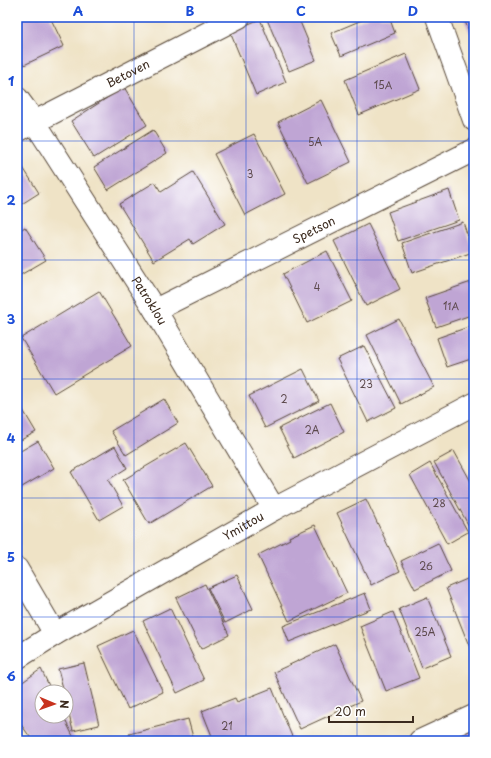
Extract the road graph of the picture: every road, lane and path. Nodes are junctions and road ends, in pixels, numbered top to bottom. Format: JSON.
{"nodes":[{"id":1,"x":239,"y":17,"type":"edge"},
{"id":2,"x":437,"y":17,"type":"edge"},
{"id":3,"x":17,"y":98,"type":"edge"},
{"id":4,"x":474,"y":120,"type":"edge"},
{"id":5,"x":26,"y":126,"type":"edge"},
{"id":6,"x":474,"y":150,"type":"edge"},
{"id":7,"x":155,"y":310,"type":"junction"},
{"id":8,"x":474,"y":404,"type":"edge"},
{"id":9,"x":274,"y":509,"type":"junction"},
{"id":10,"x":17,"y":569,"type":"edge"},
{"id":11,"x":55,"y":634,"type":"junction"},
{"id":12,"x":17,"y":658,"type":"edge"},
{"id":13,"x":474,"y":716,"type":"edge"},
{"id":14,"x":420,"y":741,"type":"edge"}],
"edges":[{"from":1,"to":5,"type":"street","name":"Betoven"},
{"from":2,"to":4,"type":"street"},
{"from":3,"to":5,"type":"street","name":"Patroklou"},
{"from":5,"to":7,"type":"street","name":"Patroklou"},
{"from":6,"to":7,"type":"street","name":"Spetson"},
{"from":7,"to":9,"type":"street","name":"Patroklou"},
{"from":8,"to":9,"type":"street","name":"Ymittou"},
{"from":9,"to":11,"type":"street","name":"Ymittou"},
{"from":10,"to":11,"type":"street"},
{"from":11,"to":12,"type":"street","name":"Ymittou"},
{"from":13,"to":14,"type":"street"}]}
